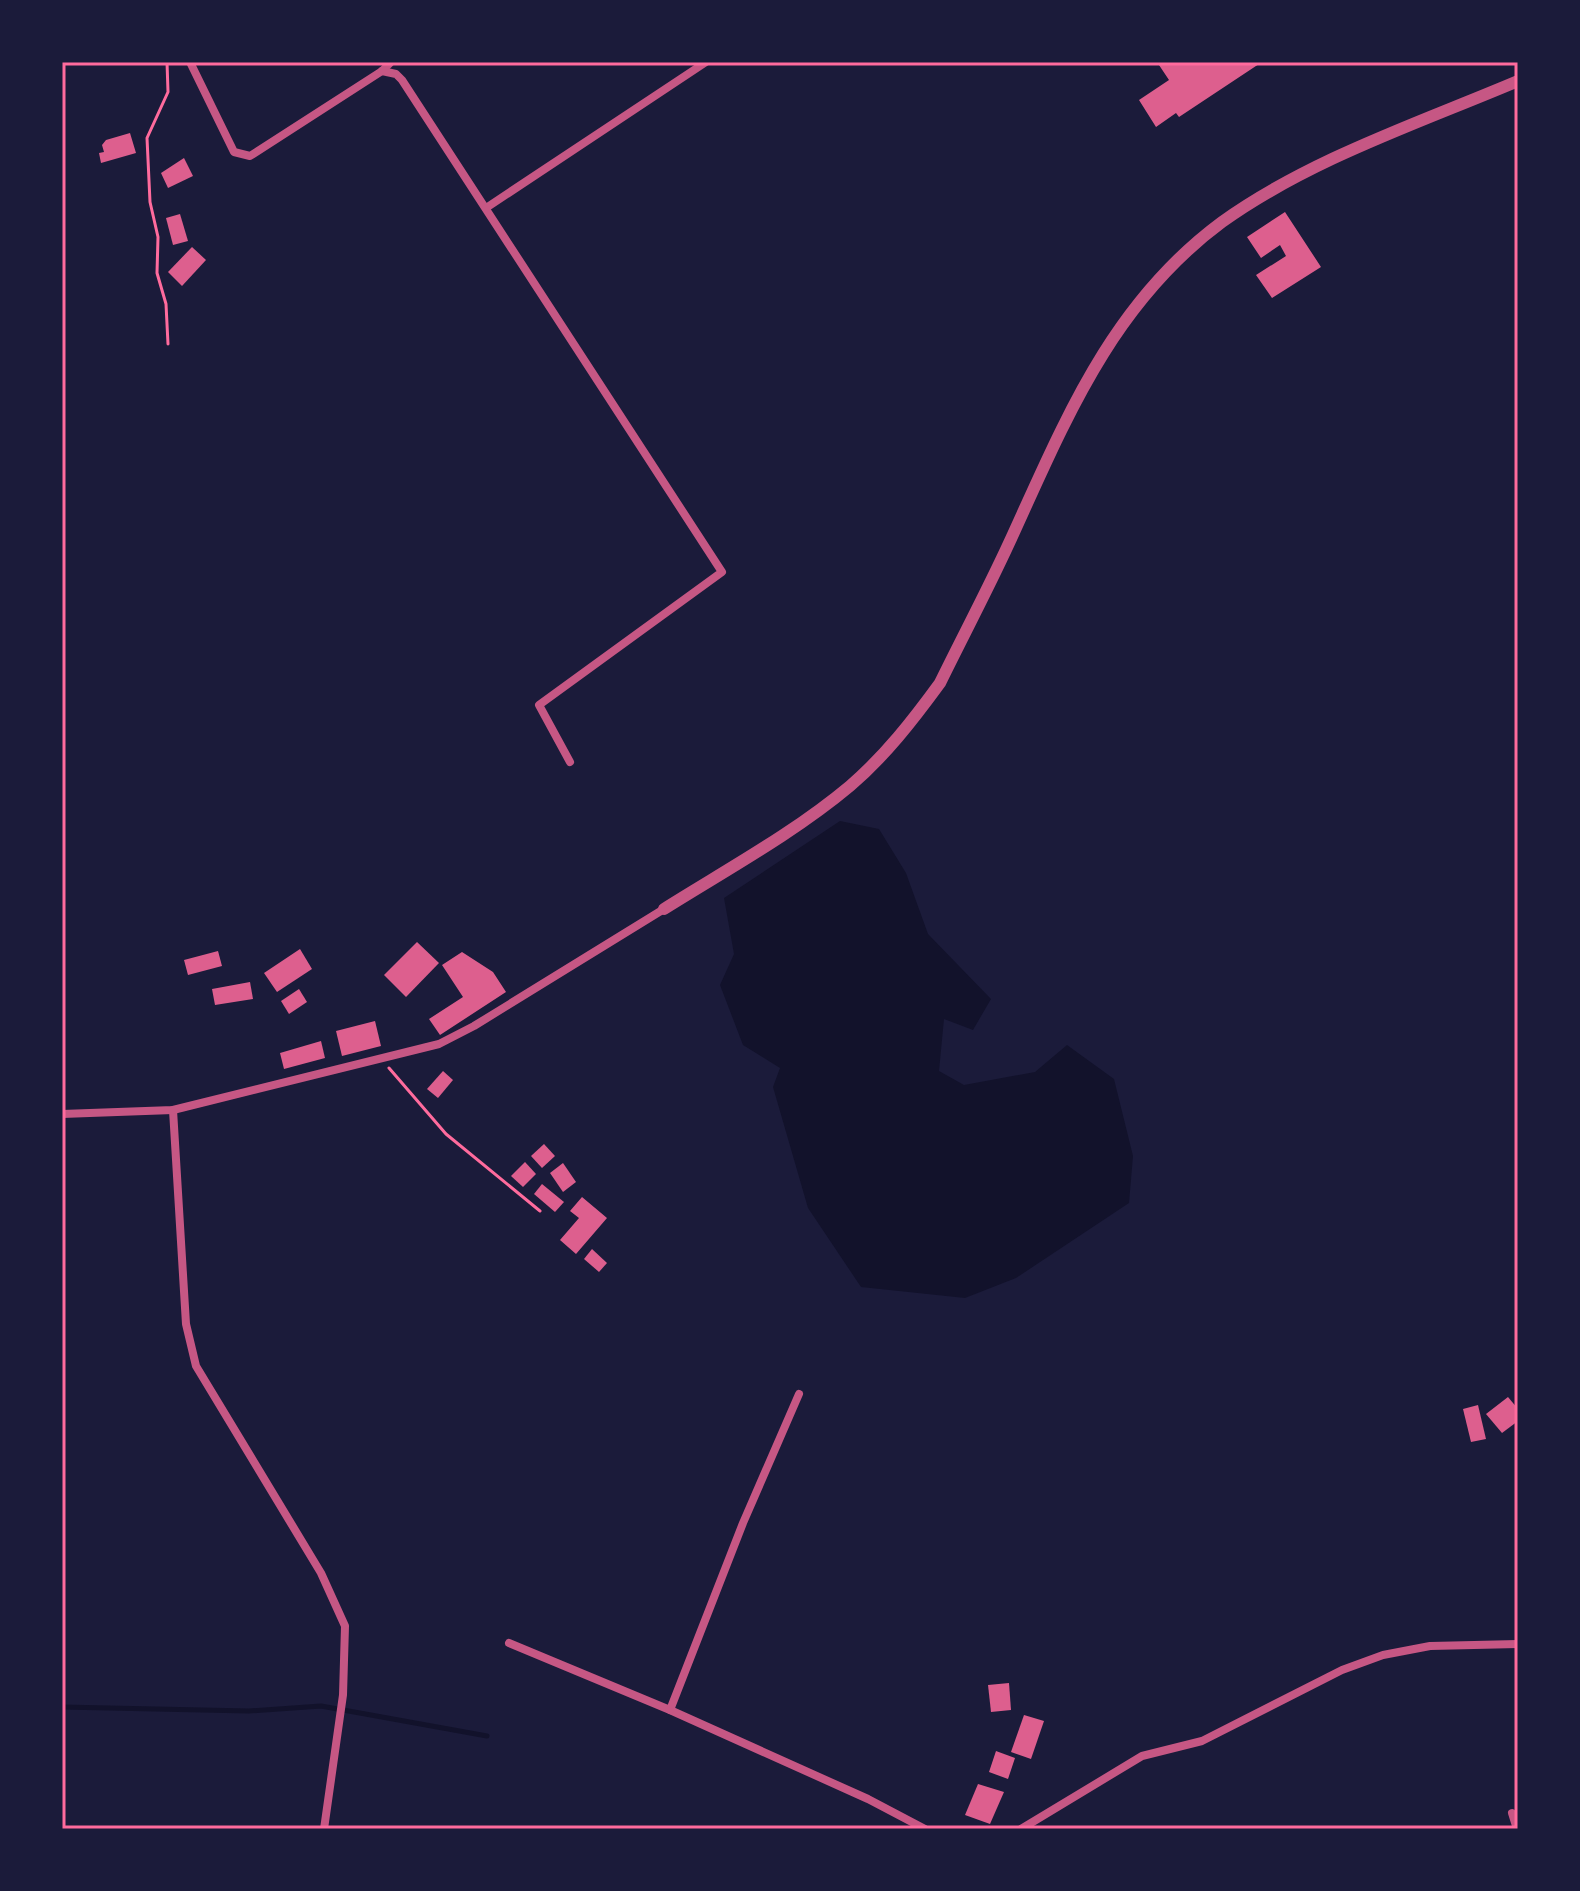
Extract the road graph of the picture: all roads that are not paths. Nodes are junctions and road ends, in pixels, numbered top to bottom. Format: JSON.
{"nodes":[{"id":1,"x":190,"y":62,"type":"edge"},
{"id":2,"x":391,"y":62,"type":"edge"},
{"id":3,"x":706,"y":62,"type":"edge"},
{"id":4,"x":382,"y":71,"type":"junction"},
{"id":5,"x":1518,"y":81,"type":"edge"},
{"id":6,"x":486,"y":208,"type":"junction"},
{"id":7,"x":570,"y":762,"type":"dead end"},
{"id":8,"x":664,"y":909,"type":"joint"},
{"id":9,"x":173,"y":1110,"type":"junction"},
{"id":10,"x":62,"y":1114,"type":"edge"},
{"id":11,"x":799,"y":1394,"type":"dead end"},
{"id":12,"x":509,"y":1643,"type":"dead end"},
{"id":13,"x":1518,"y":1644,"type":"edge"},
{"id":14,"x":670,"y":1710,"type":"junction"},
{"id":15,"x":1512,"y":1813,"type":"dead end"},
{"id":16,"x":324,"y":1829,"type":"edge"},
{"id":17,"x":925,"y":1829,"type":"edge"},
{"id":18,"x":1021,"y":1829,"type":"edge"},
{"id":19,"x":1517,"y":1829,"type":"edge"}],
"edges":[{"from":1,"to":4,"type":"street"},
{"from":2,"to":4,"type":"street"},
{"from":3,"to":6,"type":"street"},
{"from":4,"to":6,"type":"street"},
{"from":5,"to":8,"type":"street"},
{"from":6,"to":7,"type":"street"},
{"from":8,"to":9,"type":"street"},
{"from":9,"to":10,"type":"street"},
{"from":9,"to":16,"type":"street"},
{"from":11,"to":14,"type":"street"},
{"from":12,"to":14,"type":"street"},
{"from":13,"to":18,"type":"street"},
{"from":14,"to":17,"type":"street"},
{"from":15,"to":19,"type":"street"}]}
